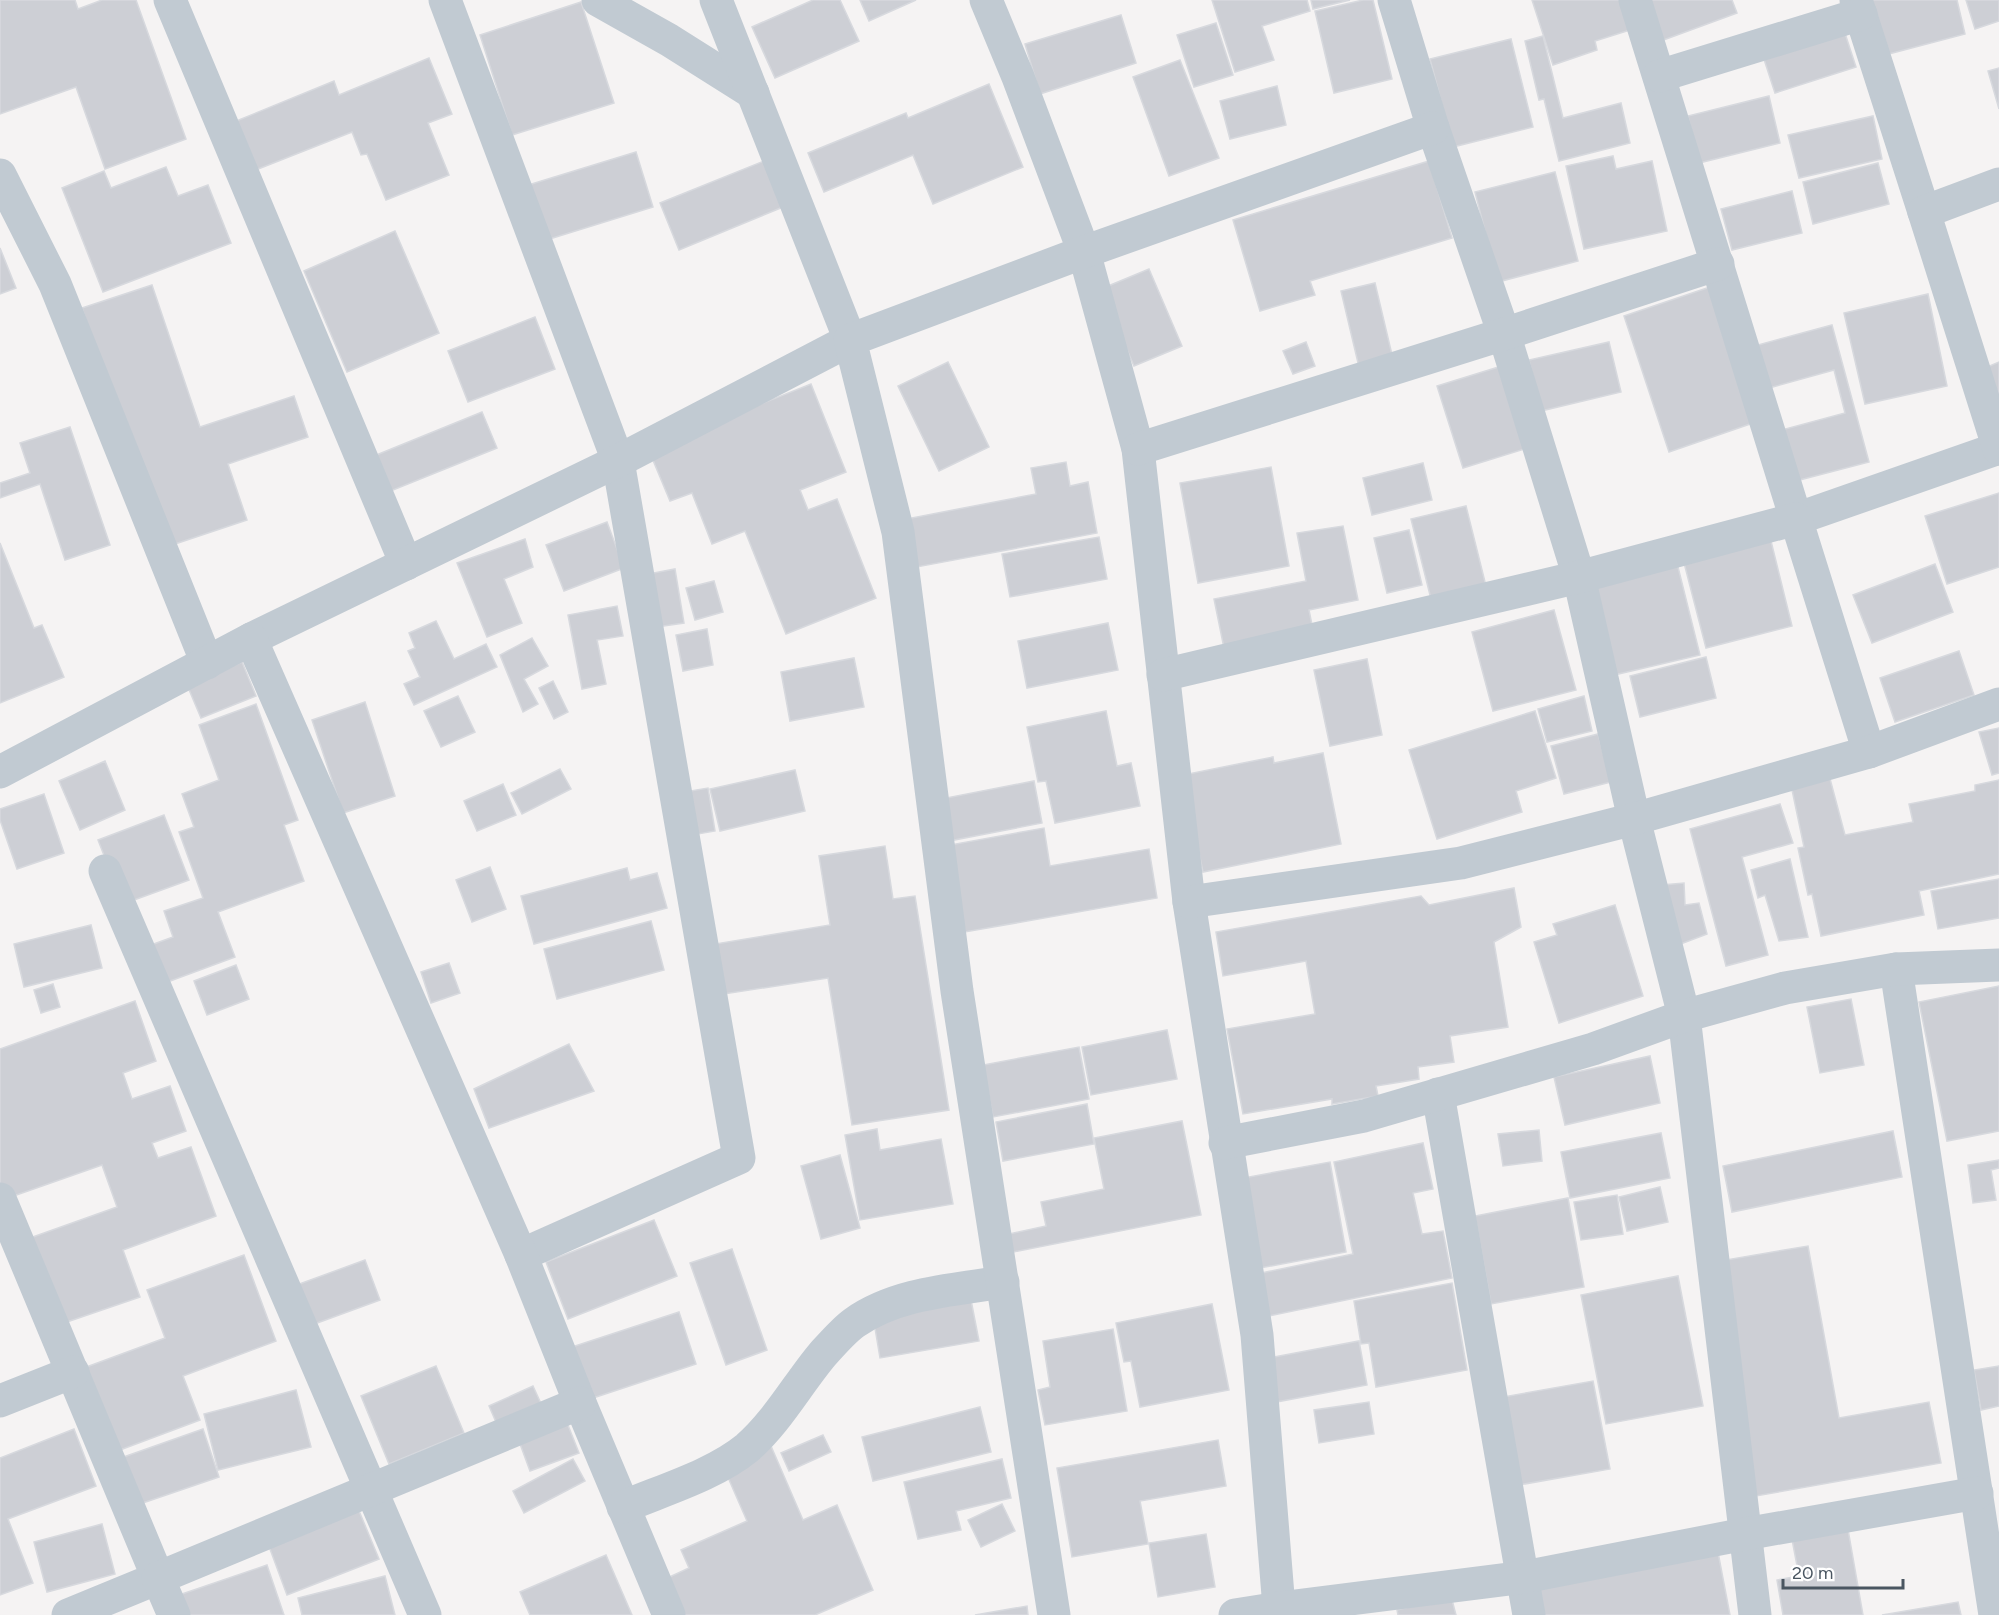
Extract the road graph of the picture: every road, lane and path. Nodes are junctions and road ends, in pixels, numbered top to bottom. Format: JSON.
{"nodes":[{"id":1,"x":170,"y":0,"type":"edge"},
{"id":2,"x":445,"y":0,"type":"edge"},
{"id":3,"x":598,"y":0,"type":"edge"},
{"id":4,"x":716,"y":0,"type":"edge"},
{"id":5,"x":986,"y":0,"type":"edge"},
{"id":6,"x":1394,"y":0,"type":"edge"},
{"id":7,"x":1635,"y":0,"type":"edge"},
{"id":8,"x":1859,"y":7,"type":"edge"},
{"id":9,"x":1659,"y":76,"type":"junction"},
{"id":10,"x":753,"y":93,"type":"junction"},
{"id":11,"x":1433,"y":128,"type":"junction"},
{"id":12,"x":0,"y":175,"type":"edge"},
{"id":13,"x":1999,"y":184,"type":"edge"},
{"id":14,"x":1924,"y":212,"type":"junction"},
{"id":15,"x":1084,"y":252,"type":"junction"},
{"id":16,"x":1718,"y":264,"type":"junction"},
{"id":17,"x":1504,"y":334,"type":"junction"},
{"id":18,"x":850,"y":340,"type":"junction"},
{"id":19,"x":1999,"y":448,"type":"edge"},
{"id":20,"x":1138,"y":449,"type":"junction"},
{"id":21,"x":618,"y":461,"type":"junction"},
{"id":22,"x":1796,"y":519,"type":"junction"},
{"id":23,"x":406,"y":564,"type":"junction"},
{"id":24,"x":1579,"y":577,"type":"junction"},
{"id":25,"x":251,"y":639,"type":"junction"},
{"id":26,"x":207,"y":663,"type":"junction"},
{"id":27,"x":1163,"y":675,"type":"junction"},
{"id":28,"x":1999,"y":705,"type":"edge"},
{"id":29,"x":1869,"y":752,"type":"junction"},
{"id":30,"x":0,"y":772,"type":"edge"},
{"id":31,"x":1634,"y":819,"type":"junction"},
{"id":32,"x":105,"y":871,"type":"dead end"},
{"id":33,"x":1189,"y":902,"type":"junction"},
{"id":34,"x":1999,"y":966,"type":"edge"},
{"id":35,"x":1896,"y":969,"type":"junction"},
{"id":36,"x":1684,"y":1016,"type":"junction"},
{"id":37,"x":1438,"y":1094,"type":"junction"},
{"id":38,"x":1225,"y":1143,"type":"junction"},
{"id":39,"x":0,"y":1199,"type":"edge"},
{"id":40,"x":521,"y":1255,"type":"junction"},
{"id":41,"x":1003,"y":1282,"type":"junction"},
{"id":42,"x":73,"y":1372,"type":"junction"},
{"id":43,"x":0,"y":1401,"type":"edge"},
{"id":44,"x":580,"y":1402,"type":"junction"},
{"id":45,"x":373,"y":1490,"type":"junction"},
{"id":46,"x":1977,"y":1493,"type":"junction"},
{"id":47,"x":623,"y":1507,"type":"junction"},
{"id":48,"x":1745,"y":1534,"type":"junction"},
{"id":49,"x":1524,"y":1577,"type":"junction"},
{"id":50,"x":158,"y":1578,"type":"junction"},
{"id":51,"x":1278,"y":1611,"type":"edge"},
{"id":52,"x":68,"y":1615,"type":"edge"},
{"id":53,"x":174,"y":1615,"type":"edge"},
{"id":54,"x":426,"y":1615,"type":"edge"},
{"id":55,"x":669,"y":1615,"type":"edge"},
{"id":56,"x":1054,"y":1615,"type":"edge"},
{"id":57,"x":1235,"y":1615,"type":"edge"},
{"id":58,"x":1529,"y":1615,"type":"edge"},
{"id":59,"x":1755,"y":1615,"type":"edge"},
{"id":60,"x":1995,"y":1615,"type":"edge"}],
"edges":[{"from":1,"to":23,"type":"street"},
{"from":2,"to":21,"type":"street"},
{"from":3,"to":10,"type":"street"},
{"from":4,"to":10,"type":"street"},
{"from":5,"to":15,"type":"street"},
{"from":6,"to":11,"type":"street"},
{"from":7,"to":9,"type":"street"},
{"from":8,"to":9,"type":"street"},
{"from":8,"to":14,"type":"street"},
{"from":9,"to":16,"type":"street"},
{"from":10,"to":18,"type":"street"},
{"from":11,"to":15,"type":"street"},
{"from":11,"to":17,"type":"street"},
{"from":12,"to":26,"type":"street"},
{"from":13,"to":14,"type":"street"},
{"from":14,"to":19,"type":"street"},
{"from":15,"to":18,"type":"street"},
{"from":15,"to":20,"type":"street"},
{"from":16,"to":17,"type":"street"},
{"from":16,"to":22,"type":"street"},
{"from":17,"to":20,"type":"street"},
{"from":17,"to":24,"type":"street"},
{"from":18,"to":21,"type":"street"},
{"from":18,"to":41,"type":"street"},
{"from":19,"to":22,"type":"street"},
{"from":20,"to":27,"type":"street"},
{"from":21,"to":23,"type":"street"},
{"from":21,"to":40,"type":"street"},
{"from":22,"to":24,"type":"street"},
{"from":22,"to":29,"type":"street"},
{"from":23,"to":25,"type":"street"},
{"from":24,"to":27,"type":"street"},
{"from":24,"to":31,"type":"street"},
{"from":25,"to":26,"type":"street"},
{"from":25,"to":40,"type":"street"},
{"from":26,"to":30,"type":"street"},
{"from":27,"to":33,"type":"street"},
{"from":28,"to":29,"type":"street"},
{"from":29,"to":31,"type":"street"},
{"from":31,"to":33,"type":"street"},
{"from":31,"to":36,"type":"street"},
{"from":32,"to":45,"type":"street"},
{"from":33,"to":38,"type":"street"},
{"from":34,"to":35,"type":"street"},
{"from":35,"to":36,"type":"street"},
{"from":35,"to":46,"type":"street"},
{"from":36,"to":37,"type":"street"},
{"from":36,"to":48,"type":"street"},
{"from":37,"to":38,"type":"street"},
{"from":37,"to":49,"type":"street"},
{"from":38,"to":51,"type":"street"},
{"from":39,"to":42,"type":"street"},
{"from":40,"to":44,"type":"street"},
{"from":41,"to":47,"type":"street"},
{"from":41,"to":56,"type":"street"},
{"from":42,"to":43,"type":"street"},
{"from":42,"to":50,"type":"street"},
{"from":44,"to":45,"type":"street"},
{"from":44,"to":47,"type":"street"},
{"from":45,"to":50,"type":"street"},
{"from":45,"to":54,"type":"street"},
{"from":46,"to":48,"type":"street"},
{"from":46,"to":60,"type":"street"},
{"from":47,"to":55,"type":"street"},
{"from":48,"to":49,"type":"street"},
{"from":48,"to":59,"type":"street"},
{"from":49,"to":51,"type":"street"},
{"from":49,"to":58,"type":"street"},
{"from":50,"to":52,"type":"street"},
{"from":50,"to":53,"type":"street"},
{"from":51,"to":57,"type":"street"}]}
